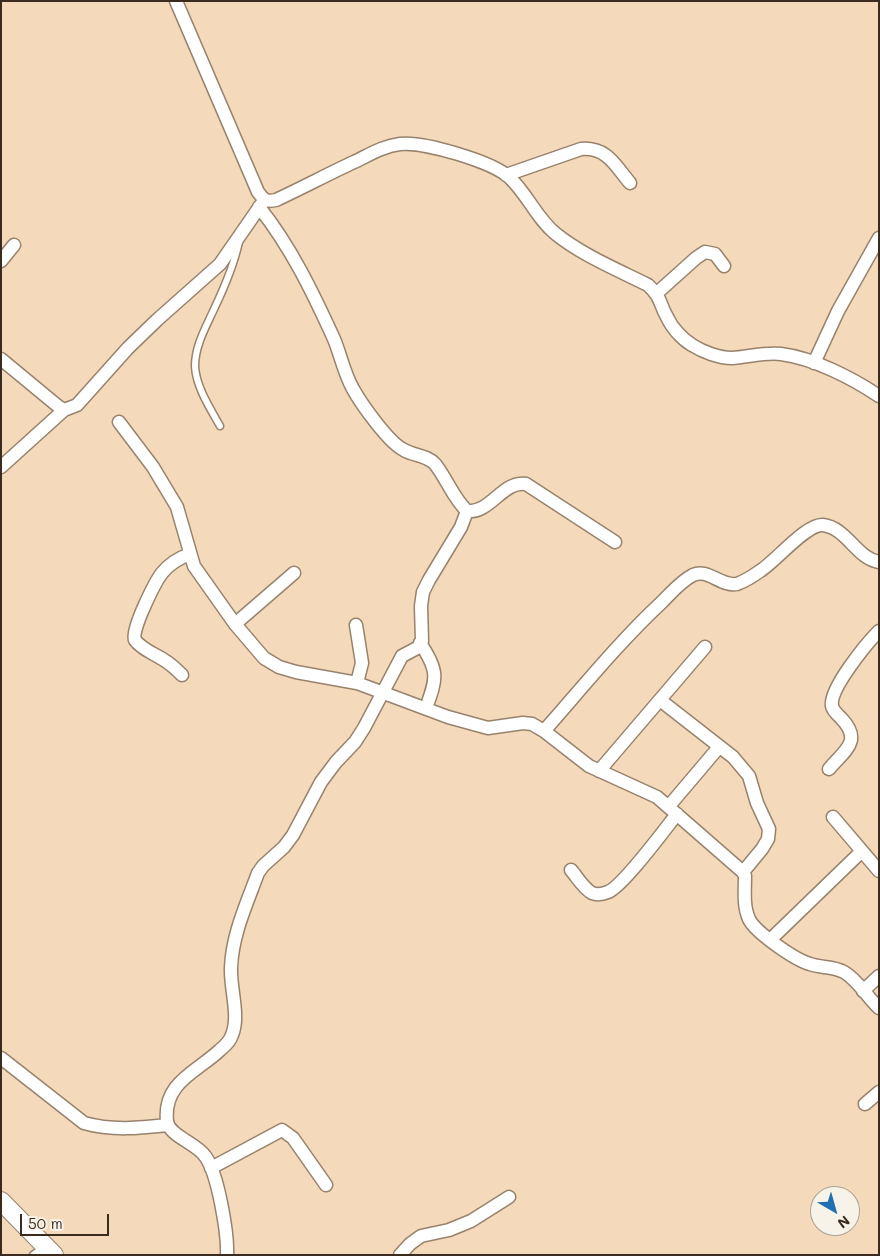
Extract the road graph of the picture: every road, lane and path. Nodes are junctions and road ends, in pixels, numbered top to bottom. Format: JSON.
{"nodes":[{"id":1,"x":176,"y":1,"type":"edge"},
{"id":2,"x":506,"y":174,"type":"junction"},
{"id":3,"x":630,"y":183,"type":"dead end"},
{"id":4,"x":261,"y":204,"type":"junction"},
{"id":5,"x":242,"y":231,"type":"junction"},
{"id":6,"x":879,"y":238,"type":"edge"},
{"id":7,"x":14,"y":245,"type":"dead end"},
{"id":8,"x":1,"y":261,"type":"edge"},
{"id":9,"x":724,"y":266,"type":"dead end"},
{"id":10,"x":657,"y":293,"type":"junction"},
{"id":11,"x":1,"y":359,"type":"edge"},
{"id":12,"x":814,"y":363,"type":"junction"},
{"id":13,"x":879,"y":396,"type":"edge"},
{"id":14,"x":64,"y":410,"type":"junction"},
{"id":15,"x":119,"y":422,"type":"dead end"},
{"id":16,"x":220,"y":426,"type":"dead end"},
{"id":17,"x":1,"y":467,"type":"edge"},
{"id":18,"x":467,"y":511,"type":"junction"},
{"id":19,"x":615,"y":542,"type":"dead end"},
{"id":20,"x":190,"y":554,"type":"junction"},
{"id":21,"x":878,"y":564,"type":"edge"},
{"id":22,"x":294,"y":573,"type":"dead end"},
{"id":23,"x":236,"y":624,"type":"junction"},
{"id":24,"x":356,"y":624,"type":"dead end"},
{"id":25,"x":879,"y":631,"type":"edge"},
{"id":26,"x":420,"y":643,"type":"junction"},
{"id":27,"x":705,"y":647,"type":"dead end"},
{"id":28,"x":182,"y":675,"type":"dead end"},
{"id":29,"x":357,"y":683,"type":"junction"},
{"id":30,"x":382,"y":693,"type":"junction"},
{"id":31,"x":660,"y":700,"type":"junction"},
{"id":32,"x":426,"y":708,"type":"junction"},
{"id":33,"x":544,"y":731,"type":"junction"},
{"id":34,"x":719,"y":747,"type":"junction"},
{"id":35,"x":829,"y":769,"type":"dead end"},
{"id":36,"x":600,"y":771,"type":"junction"},
{"id":37,"x":673,"y":810,"type":"junction"},
{"id":38,"x":833,"y":817,"type":"dead end"},
{"id":39,"x":862,"y":851,"type":"junction"},
{"id":40,"x":571,"y":870,"type":"dead end"},
{"id":41,"x":879,"y":871,"type":"edge"},
{"id":42,"x":743,"y":872,"type":"junction"},
{"id":43,"x":770,"y":940,"type":"junction"},
{"id":44,"x":879,"y":976,"type":"edge"},
{"id":45,"x":863,"y":991,"type":"junction"},
{"id":46,"x":879,"y":1008,"type":"edge"},
{"id":47,"x":1,"y":1058,"type":"edge"},
{"id":48,"x":879,"y":1092,"type":"edge"},
{"id":49,"x":865,"y":1104,"type":"dead end"},
{"id":50,"x":168,"y":1125,"type":"junction"},
{"id":51,"x":211,"y":1168,"type":"junction"},
{"id":52,"x":326,"y":1184,"type":"dead end"},
{"id":53,"x":509,"y":1197,"type":"dead end"},
{"id":54,"x":1,"y":1200,"type":"edge"},
{"id":55,"x":44,"y":1252,"type":"edge"},
{"id":56,"x":227,"y":1255,"type":"edge"},
{"id":57,"x":400,"y":1255,"type":"edge"}],
"edges":[{"from":1,"to":4,"type":"street"},
{"from":2,"to":3,"type":"street"},
{"from":2,"to":4,"type":"street"},
{"from":2,"to":10,"type":"street"},
{"from":4,"to":5,"type":"street"},
{"from":4,"to":18,"type":"street"},
{"from":5,"to":14,"type":"street"},
{"from":5,"to":16,"type":"lane"},
{"from":6,"to":12,"type":"street"},
{"from":7,"to":8,"type":"street"},
{"from":9,"to":10,"type":"street"},
{"from":10,"to":12,"type":"street"},
{"from":11,"to":14,"type":"street"},
{"from":12,"to":13,"type":"street"},
{"from":14,"to":17,"type":"street"},
{"from":15,"to":20,"type":"street"},
{"from":18,"to":19,"type":"street"},
{"from":18,"to":26,"type":"street"},
{"from":20,"to":23,"type":"street"},
{"from":20,"to":28,"type":"street"},
{"from":21,"to":33,"type":"street"},
{"from":22,"to":23,"type":"street"},
{"from":23,"to":29,"type":"street"},
{"from":24,"to":29,"type":"street"},
{"from":25,"to":35,"type":"street"},
{"from":26,"to":30,"type":"street"},
{"from":26,"to":32,"type":"street"},
{"from":27,"to":31,"type":"street"},
{"from":29,"to":30,"type":"street"},
{"from":30,"to":32,"type":"street"},
{"from":30,"to":50,"type":"street"},
{"from":31,"to":34,"type":"street"},
{"from":31,"to":36,"type":"street"},
{"from":32,"to":33,"type":"street"},
{"from":33,"to":36,"type":"street"},
{"from":34,"to":37,"type":"street"},
{"from":34,"to":42,"type":"street"},
{"from":36,"to":37,"type":"street"},
{"from":37,"to":40,"type":"street"},
{"from":37,"to":42,"type":"street"},
{"from":38,"to":39,"type":"street"},
{"from":39,"to":41,"type":"street"},
{"from":39,"to":43,"type":"street"},
{"from":42,"to":43,"type":"street"},
{"from":43,"to":45,"type":"street"},
{"from":44,"to":45,"type":"street"},
{"from":45,"to":46,"type":"street"},
{"from":47,"to":50,"type":"street"},
{"from":48,"to":49,"type":"street"},
{"from":50,"to":51,"type":"street"},
{"from":51,"to":52,"type":"street"},
{"from":51,"to":56,"type":"street"},
{"from":53,"to":57,"type":"street"},
{"from":54,"to":55,"type":"street"}]}
